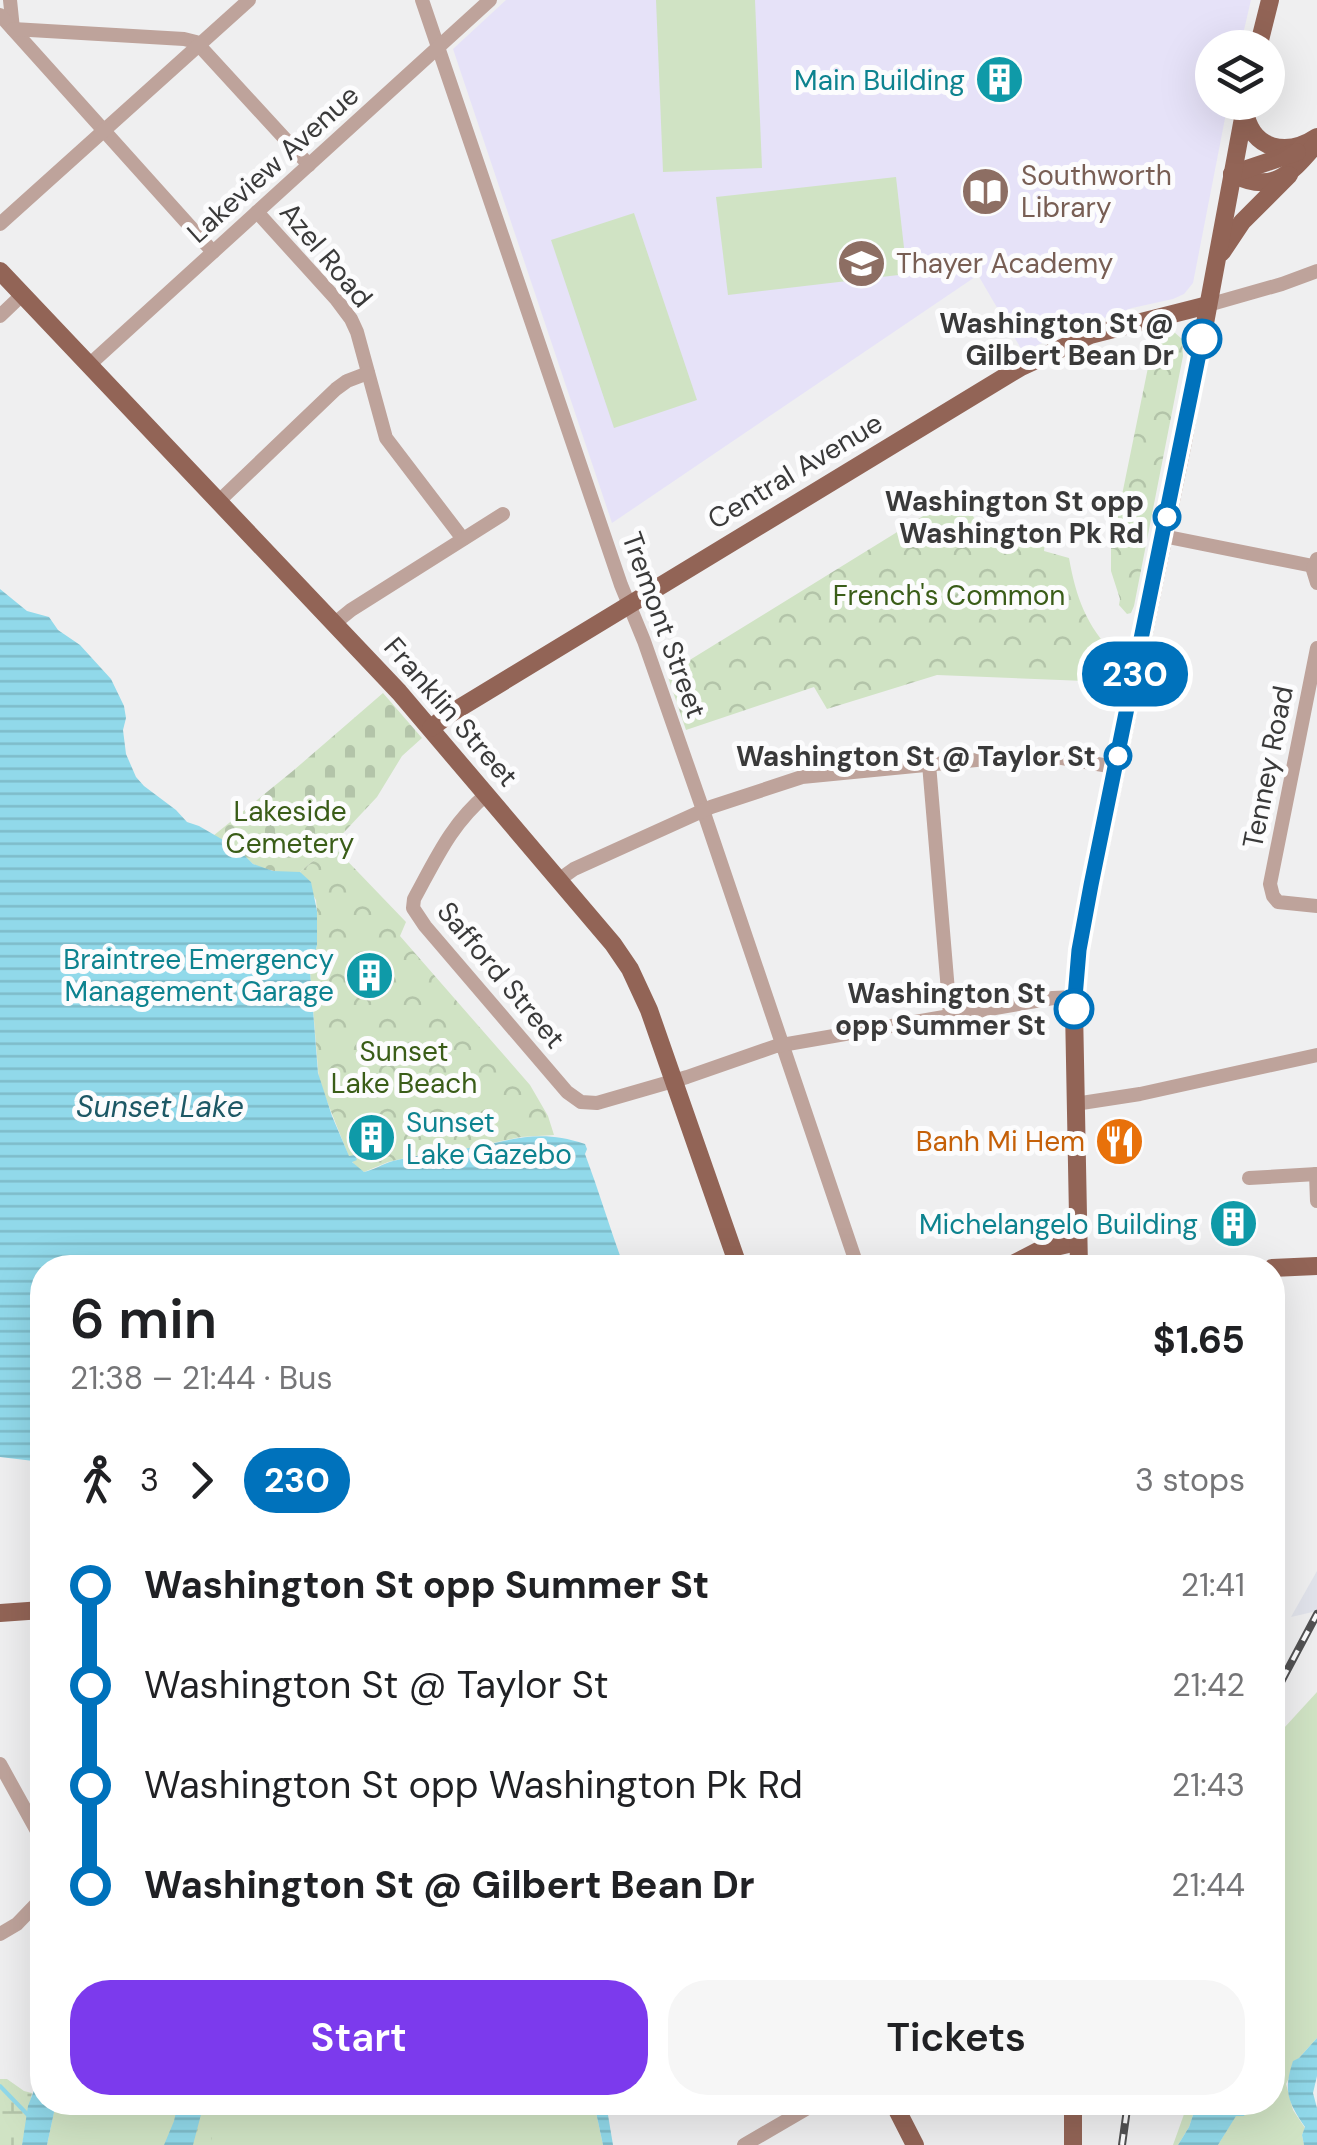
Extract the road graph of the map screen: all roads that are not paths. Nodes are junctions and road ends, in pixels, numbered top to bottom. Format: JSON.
{"nodes":[{"id":1,"x":10,"y":0,"type":"edge"},
{"id":2,"x":248,"y":0,"type":"edge"},
{"id":3,"x":422,"y":0,"type":"edge"},
{"id":4,"x":490,"y":0,"type":"edge"},
{"id":5,"x":1270,"y":0,"type":"edge"},
{"id":6,"x":0,"y":15,"type":"edge"},
{"id":7,"x":14,"y":29,"type":"junction"},
{"id":8,"x":1262,"y":30,"type":"edge"},
{"id":9,"x":199,"y":44,"type":"junction"},
{"id":10,"x":439,"y":49,"type":"junction"},
{"id":11,"x":1242,"y":120,"type":"edge"},
{"id":12,"x":1248,"y":120,"type":"edge"},
{"id":13,"x":105,"y":130,"type":"junction"},
{"id":14,"x":1317,"y":140,"type":"edge"},
{"id":15,"x":309,"y":165,"type":"junction"},
{"id":16,"x":1232,"y":174,"type":"junction"},
{"id":17,"x":1289,"y":174,"type":"junction"},
{"id":18,"x":257,"y":212,"type":"junction"},
{"id":19,"x":0,"y":224,"type":"edge"},
{"id":20,"x":213,"y":252,"type":"junction"},
{"id":21,"x":1215,"y":266,"type":"junction"},
{"id":22,"x":1317,"y":271,"type":"edge"},
{"id":23,"x":0,"y":272,"type":"edge"},
{"id":24,"x":22,"y":294,"type":"junction"},
{"id":25,"x":1208,"y":305,"type":"junction"},
{"id":26,"x":0,"y":316,"type":"edge"},
{"id":27,"x":90,"y":365,"type":"junction"},
{"id":28,"x":368,"y":373,"type":"junction"},
{"id":29,"x":219,"y":500,"type":"junction"},
{"id":30,"x":503,"y":514,"type":"dead end"},
{"id":31,"x":1163,"y":536,"type":"junction"},
{"id":32,"x":464,"y":540,"type":"junction"},
{"id":33,"x":1315,"y":562,"type":"edge"},
{"id":34,"x":1317,"y":583,"type":"edge"},
{"id":35,"x":629,"y":604,"type":"junction"},
{"id":36,"x":334,"y":622,"type":"junction"},
{"id":37,"x":1317,"y":648,"type":"edge"},
{"id":38,"x":430,"y":728,"type":"junction"},
{"id":39,"x":929,"y":764,"type":"junction"},
{"id":40,"x":1115,"y":767,"type":"junction"},
{"id":41,"x":487,"y":794,"type":"junction"},
{"id":42,"x":703,"y":810,"type":"junction"},
{"id":43,"x":560,"y":879,"type":"junction"},
{"id":44,"x":1317,"y":906,"type":"edge"},
{"id":45,"x":1075,"y":997,"type":"junction"},
{"id":46,"x":950,"y":1015,"type":"junction"},
{"id":47,"x":782,"y":1044,"type":"junction"},
{"id":48,"x":1317,"y":1055,"type":"edge"},
{"id":49,"x":674,"y":1080,"type":"junction"},
{"id":50,"x":1075,"y":1104,"type":"junction"},
{"id":51,"x":1316,"y":1174,"type":"edge"},
{"id":52,"x":1249,"y":1178,"type":"dead end"},
{"id":53,"x":1317,"y":1201,"type":"edge"},
{"id":54,"x":1077,"y":1242,"type":"junction"},
{"id":55,"x":735,"y":1255,"type":"edge"},
{"id":56,"x":854,"y":1255,"type":"edge"},
{"id":57,"x":1030,"y":1255,"type":"edge"},
{"id":58,"x":1078,"y":1255,"type":"edge"},
{"id":59,"x":1317,"y":1266,"type":"edge"},
{"id":60,"x":1285,"y":1267,"type":"edge"},
{"id":61,"x":30,"y":1611,"type":"edge"},
{"id":62,"x":0,"y":1613,"type":"edge"},
{"id":63,"x":0,"y":1764,"type":"edge"},
{"id":64,"x":30,"y":1818,"type":"edge"},
{"id":65,"x":30,"y":1910,"type":"edge"},
{"id":66,"x":0,"y":1934,"type":"edge"},
{"id":67,"x":796,"y":2115,"type":"edge"},
{"id":68,"x":900,"y":2115,"type":"edge"},
{"id":69,"x":1073,"y":2115,"type":"edge"},
{"id":70,"x":744,"y":2145,"type":"edge"},
{"id":71,"x":915,"y":2145,"type":"edge"},
{"id":72,"x":1073,"y":2145,"type":"edge"}],
"edges":[{"from":1,"to":7,"type":"street"},
{"from":2,"to":9,"type":"street"},
{"from":3,"to":10,"type":"street","name":"Tremont Street"},
{"from":4,"to":10,"type":"street","name":"Lakeview Avenue"},
{"from":5,"to":8,"type":"main road"},
{"from":6,"to":7,"type":"street"},
{"from":7,"to":9,"type":"street"},
{"from":7,"to":13,"type":"street"},
{"from":9,"to":13,"type":"street"},
{"from":9,"to":15,"type":"street"},
{"from":10,"to":15,"type":"street","name":"Lakeview Avenue"},
{"from":10,"to":35,"type":"street","name":"Tremont Street"},
{"from":11,"to":16,"type":"main road"},
{"from":12,"to":14,"type":"main road"},
{"from":13,"to":19,"type":"street"},
{"from":13,"to":20,"type":"street"},
{"from":14,"to":16,"type":"main road"},
{"from":14,"to":17,"type":"main road"},
{"from":15,"to":18,"type":"street","name":"Lakeview Avenue"},
{"from":16,"to":17,"type":"main road"},
{"from":16,"to":21,"type":"main road"},
{"from":17,"to":21,"type":"main road"},
{"from":18,"to":20,"type":"street","name":"Lakeview Avenue"},
{"from":18,"to":28,"type":"street","name":"Azel Road"},
{"from":20,"to":27,"type":"street","name":"Lakeview Avenue"},
{"from":21,"to":25,"type":"main road"},
{"from":22,"to":25,"type":"street"},
{"from":23,"to":24,"type":"main road","name":"Franklin Street"},
{"from":24,"to":26,"type":"street"},
{"from":24,"to":27,"type":"main road","name":"Franklin Street"},
{"from":25,"to":31,"type":"main road"},
{"from":25,"to":35,"type":"main road","name":"Central Avenue"},
{"from":27,"to":29,"type":"main road","name":"Franklin Street"},
{"from":28,"to":29,"type":"street"},
{"from":28,"to":32,"type":"street","name":"Azel Road"},
{"from":29,"to":36,"type":"main road","name":"Franklin Street"},
{"from":30,"to":32,"type":"street"},
{"from":31,"to":33,"type":"street"},
{"from":31,"to":40,"type":"main road"},
{"from":32,"to":36,"type":"street"},
{"from":33,"to":34,"type":"street"},
{"from":35,"to":38,"type":"main road","name":"Central Avenue"},
{"from":35,"to":42,"type":"street","name":"Tremont Street"},
{"from":36,"to":38,"type":"main road","name":"Franklin Street"},
{"from":37,"to":44,"type":"street","name":"Tenney Road"},
{"from":38,"to":41,"type":"main road","name":"Franklin Street"},
{"from":39,"to":40,"type":"street"},
{"from":39,"to":42,"type":"street"},
{"from":39,"to":46,"type":"street"},
{"from":40,"to":45,"type":"main road"},
{"from":41,"to":43,"type":"main road","name":"Franklin Street"},
{"from":41,"to":49,"type":"street","name":"Safford Street"},
{"from":42,"to":43,"type":"street"},
{"from":42,"to":47,"type":"street","name":"Tremont Street"},
{"from":43,"to":49,"type":"main road","name":"Franklin Street"},
{"from":45,"to":46,"type":"street"},
{"from":45,"to":50,"type":"main road"},
{"from":46,"to":47,"type":"street"},
{"from":47,"to":49,"type":"street"},
{"from":47,"to":56,"type":"street","name":"Tremont Street"},
{"from":48,"to":50,"type":"street"},
{"from":49,"to":55,"type":"main road","name":"Franklin Street"},
{"from":50,"to":54,"type":"main road"},
{"from":51,"to":52,"type":"street"},
{"from":51,"to":53,"type":"street"},
{"from":54,"to":57,"type":"main road"},
{"from":54,"to":58,"type":"main road"},
{"from":59,"to":60,"type":"main road"},
{"from":61,"to":62,"type":"main road"},
{"from":63,"to":64,"type":"street"},
{"from":65,"to":66,"type":"street"},
{"from":67,"to":70,"type":"street"},
{"from":68,"to":71,"type":"main road"},
{"from":69,"to":72,"type":"main road"}]}
